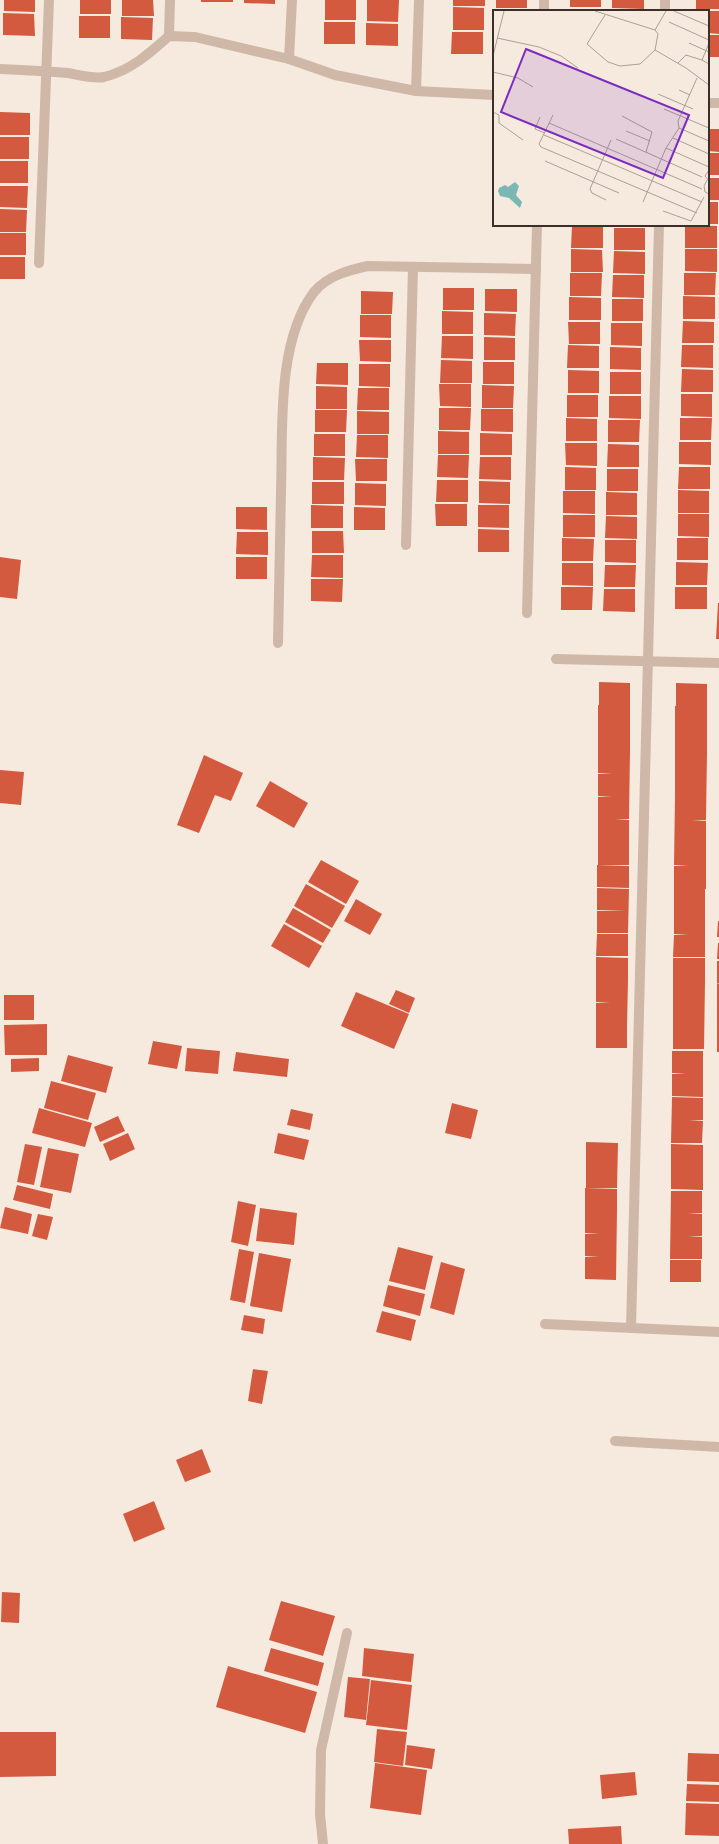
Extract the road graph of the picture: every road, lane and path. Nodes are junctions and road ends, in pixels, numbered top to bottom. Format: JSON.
{"nodes":[{"id":1,"x":49,"y":0,"type":"edge"},
{"id":2,"x":170,"y":0,"type":"edge"},
{"id":3,"x":292,"y":0,"type":"edge"},
{"id":4,"x":419,"y":0,"type":"edge"},
{"id":5,"x":169,"y":36,"type":"junction"},
{"id":6,"x":289,"y":59,"type":"junction"},
{"id":7,"x":0,"y":69,"type":"edge"},
{"id":8,"x":47,"y":71,"type":"junction"},
{"id":9,"x":416,"y":91,"type":"junction"},
{"id":10,"x":493,"y":95,"type":"edge"},
{"id":11,"x":537,"y":226,"type":"edge"},
{"id":12,"x":659,"y":226,"type":"edge"},
{"id":13,"x":39,"y":263,"type":"dead end"},
{"id":14,"x":413,"y":267,"type":"junction"},
{"id":15,"x":536,"y":269,"type":"junction"},
{"id":16,"x":406,"y":545,"type":"dead end"},
{"id":17,"x":527,"y":613,"type":"dead end"},
{"id":18,"x":278,"y":643,"type":"dead end"},
{"id":19,"x":556,"y":659,"type":"dead end"},
{"id":20,"x":649,"y":662,"type":"junction"},
{"id":21,"x":719,"y":663,"type":"edge"},
{"id":22,"x":545,"y":1324,"type":"dead end"},
{"id":23,"x":632,"y":1328,"type":"junction"},
{"id":24,"x":719,"y":1332,"type":"edge"},
{"id":25,"x":615,"y":1441,"type":"dead end"},
{"id":26,"x":719,"y":1447,"type":"edge"},
{"id":27,"x":347,"y":1633,"type":"dead end"},
{"id":28,"x":323,"y":1844,"type":"edge"}],
"edges":[{"from":1,"to":8,"type":"street"},
{"from":2,"to":5,"type":"street"},
{"from":3,"to":6,"type":"street"},
{"from":4,"to":9,"type":"street"},
{"from":5,"to":6,"type":"street"},
{"from":5,"to":8,"type":"street"},
{"from":6,"to":9,"type":"street"},
{"from":7,"to":8,"type":"street"},
{"from":8,"to":13,"type":"street"},
{"from":9,"to":10,"type":"street"},
{"from":11,"to":15,"type":"street"},
{"from":12,"to":20,"type":"street"},
{"from":14,"to":15,"type":"street"},
{"from":14,"to":16,"type":"street"},
{"from":14,"to":18,"type":"street"},
{"from":15,"to":17,"type":"street"},
{"from":19,"to":20,"type":"street"},
{"from":20,"to":21,"type":"street"},
{"from":20,"to":23,"type":"street"},
{"from":22,"to":23,"type":"street"},
{"from":23,"to":24,"type":"street"},
{"from":25,"to":26,"type":"street"},
{"from":27,"to":28,"type":"street"}]}
